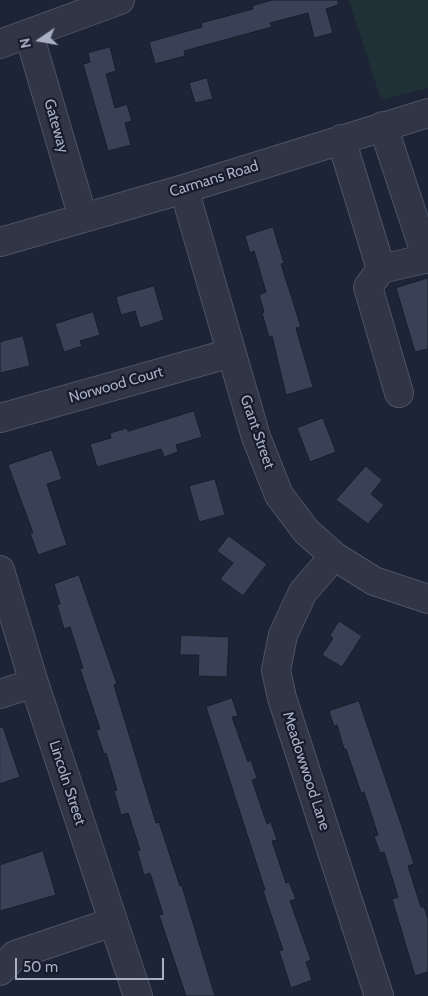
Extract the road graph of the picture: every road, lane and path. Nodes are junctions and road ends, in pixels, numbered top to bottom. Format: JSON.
{"nodes":[{"id":1,"x":120,"y":0,"type":"edge"},
{"id":2,"x":29,"y":34,"type":"junction"},
{"id":3,"x":0,"y":44,"type":"edge"},
{"id":4,"x":428,"y":113,"type":"edge"},
{"id":5,"x":383,"y":126,"type":"junction"},
{"id":6,"x":341,"y":140,"type":"junction"},
{"id":7,"x":184,"y":189,"type":"junction"},
{"id":8,"x":83,"y":218,"type":"junction"},
{"id":9,"x":0,"y":242,"type":"edge"},
{"id":10,"x":427,"y":258,"type":"edge"},
{"id":11,"x":381,"y":269,"type":"junction"},
{"id":12,"x":231,"y":352,"type":"junction"},
{"id":13,"x":399,"y":393,"type":"dead end"},
{"id":14,"x":0,"y":418,"type":"edge"},
{"id":15,"x":334,"y":556,"type":"junction"},
{"id":16,"x":0,"y":570,"type":"edge"},
{"id":17,"x":428,"y":599,"type":"edge"},
{"id":18,"x":34,"y":683,"type":"junction"},
{"id":19,"x":0,"y":694,"type":"edge"},
{"id":20,"x":113,"y":922,"type":"junction"},
{"id":21,"x":0,"y":971,"type":"edge"},
{"id":22,"x":138,"y":996,"type":"edge"},
{"id":23,"x":379,"y":996,"type":"edge"}],
"edges":[{"from":1,"to":2,"type":"street"},
{"from":2,"to":3,"type":"street"},
{"from":2,"to":8,"type":"street","name":"Gateway"},
{"from":4,"to":5,"type":"street","name":"Carmans Road"},
{"from":5,"to":6,"type":"street","name":"Carmans Road"},
{"from":5,"to":10,"type":"street"},
{"from":6,"to":7,"type":"street","name":"Carmans Road"},
{"from":6,"to":11,"type":"street"},
{"from":7,"to":8,"type":"street","name":"Carmans Road"},
{"from":7,"to":12,"type":"street","name":"Grant Street"},
{"from":8,"to":9,"type":"street","name":"Carmans Road"},
{"from":10,"to":11,"type":"street"},
{"from":11,"to":13,"type":"street"},
{"from":12,"to":14,"type":"street","name":"Norwood Court"},
{"from":12,"to":15,"type":"street","name":"Grant Street"},
{"from":15,"to":17,"type":"street","name":"Grant Street"},
{"from":15,"to":23,"type":"street","name":"Meadowwood Lane"},
{"from":16,"to":18,"type":"street","name":"Lincoln Street"},
{"from":18,"to":19,"type":"street"},
{"from":18,"to":20,"type":"street","name":"Lincoln Street"},
{"from":20,"to":21,"type":"street"},
{"from":20,"to":22,"type":"street","name":"Lincoln Street"}]}
